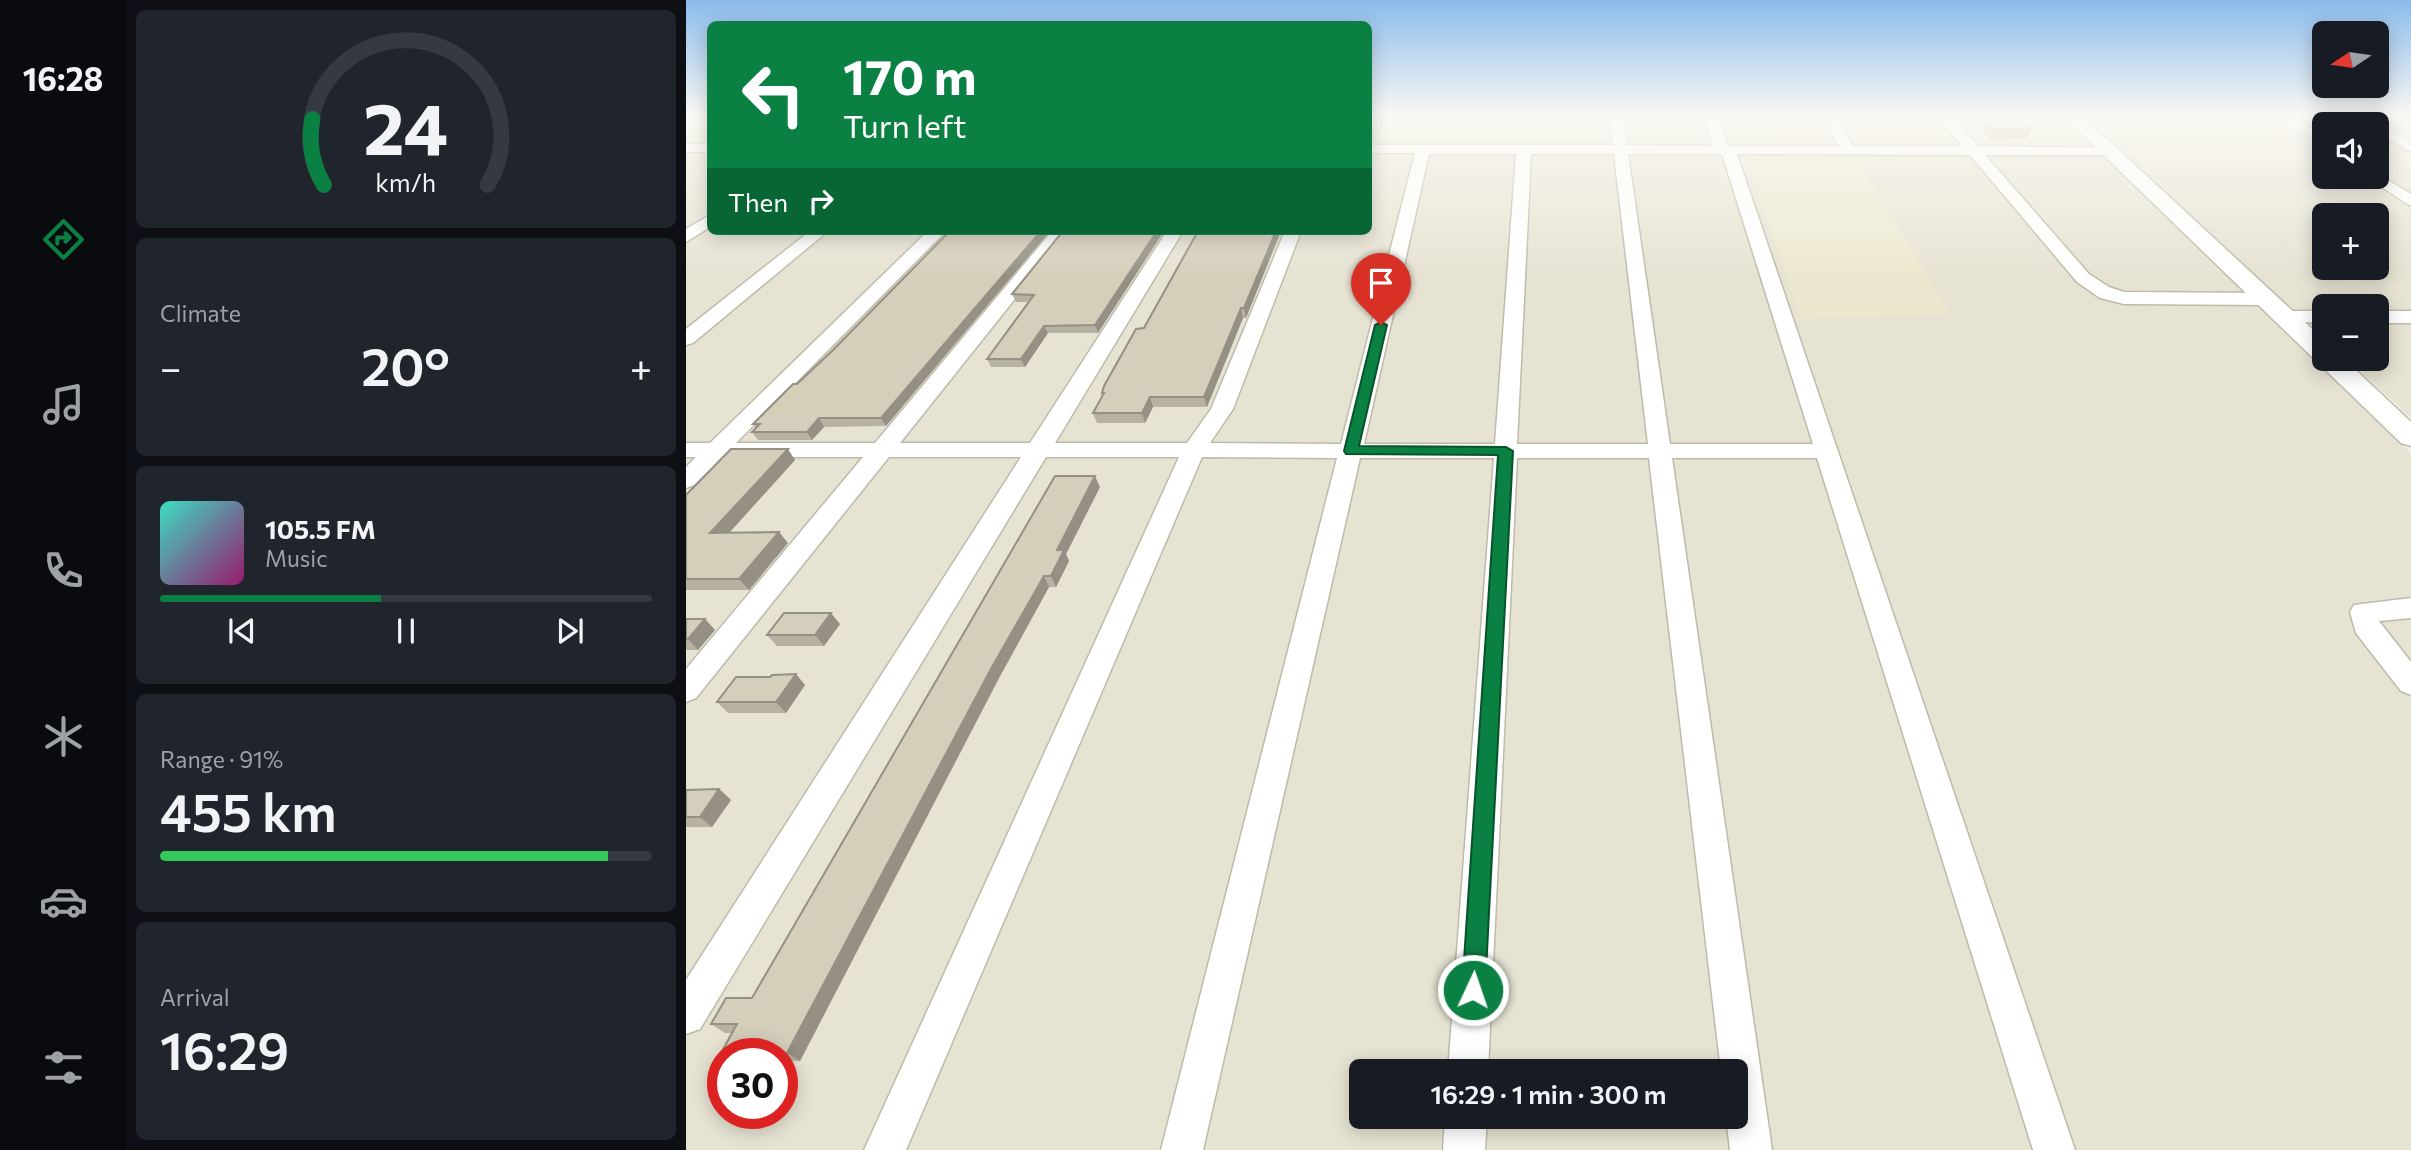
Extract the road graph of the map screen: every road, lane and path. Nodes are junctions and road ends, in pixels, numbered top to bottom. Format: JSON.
{"nodes":[{"id":1,"x":1419,"y":169,"type":"edge"},
{"id":2,"x":1523,"y":169,"type":"edge"},
{"id":3,"x":1622,"y":169,"type":"edge"},
{"id":4,"x":1731,"y":169,"type":"edge"},
{"id":5,"x":1987,"y":169,"type":"edge"},
{"id":6,"x":2129,"y":169,"type":"edge"},
{"id":7,"x":2389,"y":187,"type":"edge"},
{"id":8,"x":2411,"y":201,"type":"edge"},
{"id":9,"x":707,"y":222,"type":"edge"},
{"id":10,"x":815,"y":235,"type":"edge"},
{"id":11,"x":934,"y":235,"type":"edge"},
{"id":12,"x":1058,"y":235,"type":"edge"},
{"id":13,"x":1172,"y":235,"type":"edge"},
{"id":14,"x":1291,"y":235,"type":"edge"},
{"id":15,"x":686,"y":237,"type":"edge"},
{"id":16,"x":2266,"y":299,"type":"junction"},
{"id":17,"x":2285,"y":317,"type":"junction"},
{"id":18,"x":2312,"y":317,"type":"edge"},
{"id":19,"x":2389,"y":317,"type":"edge"},
{"id":20,"x":2411,"y":317,"type":"edge"},
{"id":21,"x":686,"y":339,"type":"edge"},
{"id":22,"x":2312,"y":343,"type":"edge"},
{"id":23,"x":2342,"y":371,"type":"edge"},
{"id":24,"x":2411,"y":437,"type":"edge"},
{"id":25,"x":686,"y":450,"type":"edge"},
{"id":26,"x":716,"y":450,"type":"junction"},
{"id":27,"x":881,"y":450,"type":"junction"},
{"id":28,"x":1038,"y":450,"type":"junction"},
{"id":29,"x":1193,"y":451,"type":"junction"},
{"id":30,"x":1351,"y":451,"type":"junction"},
{"id":31,"x":1506,"y":451,"type":"junction"},
{"id":32,"x":1660,"y":451,"type":"junction"},
{"id":33,"x":1826,"y":451,"type":"junction"},
{"id":34,"x":686,"y":480,"type":"edge"},
{"id":35,"x":2411,"y":608,"type":"edge"},
{"id":36,"x":2411,"y":683,"type":"edge"},
{"id":37,"x":686,"y":690,"type":"edge"},
{"id":38,"x":686,"y":1015,"type":"edge"},
{"id":39,"x":1469,"y":1059,"type":"edge"},
{"id":40,"x":1465,"y":1129,"type":"edge"},
{"id":41,"x":885,"y":1150,"type":"edge"},
{"id":42,"x":1182,"y":1150,"type":"edge"},
{"id":43,"x":1464,"y":1150,"type":"edge"},
{"id":44,"x":1751,"y":1150,"type":"edge"},
{"id":45,"x":2054,"y":1150,"type":"edge"}],
"edges":[{"from":1,"to":30,"type":"street"},
{"from":2,"to":31,"type":"street"},
{"from":3,"to":32,"type":"street"},
{"from":4,"to":33,"type":"street"},
{"from":5,"to":16,"type":"street"},
{"from":6,"to":16,"type":"street"},
{"from":7,"to":8,"type":"street"},
{"from":9,"to":15,"type":"street"},
{"from":10,"to":21,"type":"street"},
{"from":11,"to":26,"type":"street"},
{"from":12,"to":27,"type":"street"},
{"from":13,"to":28,"type":"street"},
{"from":14,"to":29,"type":"street"},
{"from":16,"to":17,"type":"street"},
{"from":17,"to":18,"type":"street"},
{"from":17,"to":22,"type":"street"},
{"from":19,"to":20,"type":"street"},
{"from":23,"to":24,"type":"street"},
{"from":25,"to":26,"type":"street"},
{"from":26,"to":27,"type":"street"},
{"from":26,"to":34,"type":"street"},
{"from":27,"to":28,"type":"street"},
{"from":27,"to":37,"type":"street"},
{"from":28,"to":29,"type":"street"},
{"from":28,"to":38,"type":"street"},
{"from":29,"to":30,"type":"street"},
{"from":29,"to":41,"type":"street"},
{"from":30,"to":31,"type":"street"},
{"from":30,"to":42,"type":"street"},
{"from":31,"to":32,"type":"street"},
{"from":31,"to":39,"type":"street"},
{"from":32,"to":33,"type":"street"},
{"from":32,"to":44,"type":"street"},
{"from":33,"to":45,"type":"street"},
{"from":35,"to":36,"type":"street"},
{"from":40,"to":43,"type":"street"}]}
